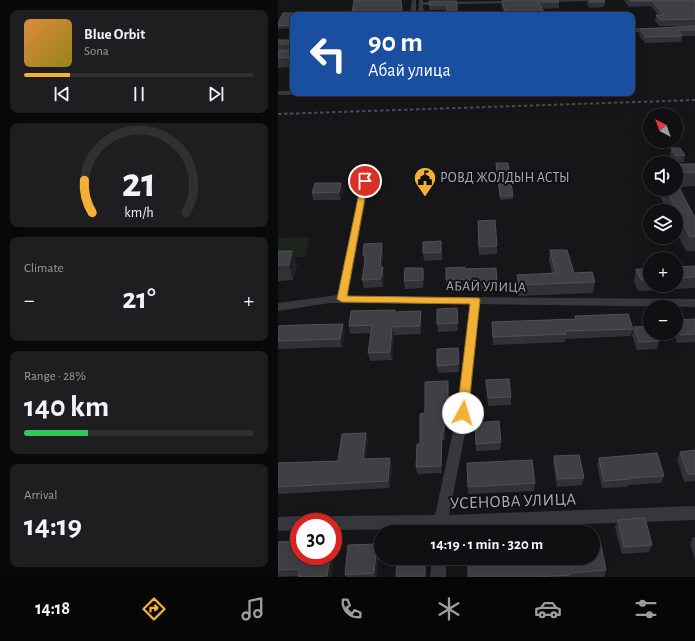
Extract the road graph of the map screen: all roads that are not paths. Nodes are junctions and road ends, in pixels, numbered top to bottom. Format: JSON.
{"nodes":[{"id":1,"x":414,"y":0,"type":"edge"},
{"id":2,"x":478,"y":0,"type":"edge"},
{"id":3,"x":591,"y":0,"type":"edge"},
{"id":4,"x":537,"y":1,"type":"edge"},
{"id":5,"x":421,"y":2,"type":"edge"},
{"id":6,"x":522,"y":2,"type":"edge"},
{"id":7,"x":413,"y":12,"type":"edge"},
{"id":8,"x":635,"y":30,"type":"edge"},
{"id":9,"x":664,"y":30,"type":"edge"},
{"id":10,"x":278,"y":93,"type":"edge"},
{"id":11,"x":290,"y":93,"type":"edge"},
{"id":12,"x":365,"y":181,"type":"dead end"},
{"id":13,"x":342,"y":299,"type":"junction"},
{"id":14,"x":475,"y":300,"type":"junction"},
{"id":15,"x":695,"y":303,"type":"edge"},
{"id":16,"x":278,"y":307,"type":"edge"},
{"id":17,"x":695,"y":513,"type":"edge"},
{"id":18,"x":342,"y":523,"type":"edge"},
{"id":19,"x":278,"y":524,"type":"edge"},
{"id":20,"x":290,"y":524,"type":"edge"},
{"id":21,"x":387,"y":525,"type":"edge"},
{"id":22,"x":441,"y":525,"type":"edge"},
{"id":23,"x":477,"y":525,"type":"edge"},
{"id":24,"x":439,"y":565,"type":"edge"},
{"id":25,"x":438,"y":577,"type":"edge"}],
"edges":[{"from":1,"to":7,"type":"street"},
{"from":2,"to":5,"type":"street"},
{"from":3,"to":4,"type":"street"},
{"from":5,"to":6,"type":"street"},
{"from":8,"to":9,"type":"street"},
{"from":10,"to":11,"type":"street"},
{"from":12,"to":13,"type":"street"},
{"from":13,"to":14,"type":"street","name":"АБАЙ УЛИЦА"},
{"from":13,"to":16,"type":"street","name":"АБАЙ УЛИЦА"},
{"from":14,"to":15,"type":"street","name":"АБАЙ УЛИЦА"},
{"from":14,"to":22,"type":"street"},
{"from":17,"to":23,"type":"street","name":"УСЕНОВА УЛИЦА"},
{"from":18,"to":21,"type":"street","name":"УСЕНОВА УЛИЦА"},
{"from":19,"to":20,"type":"street"},
{"from":24,"to":25,"type":"street"}]}
